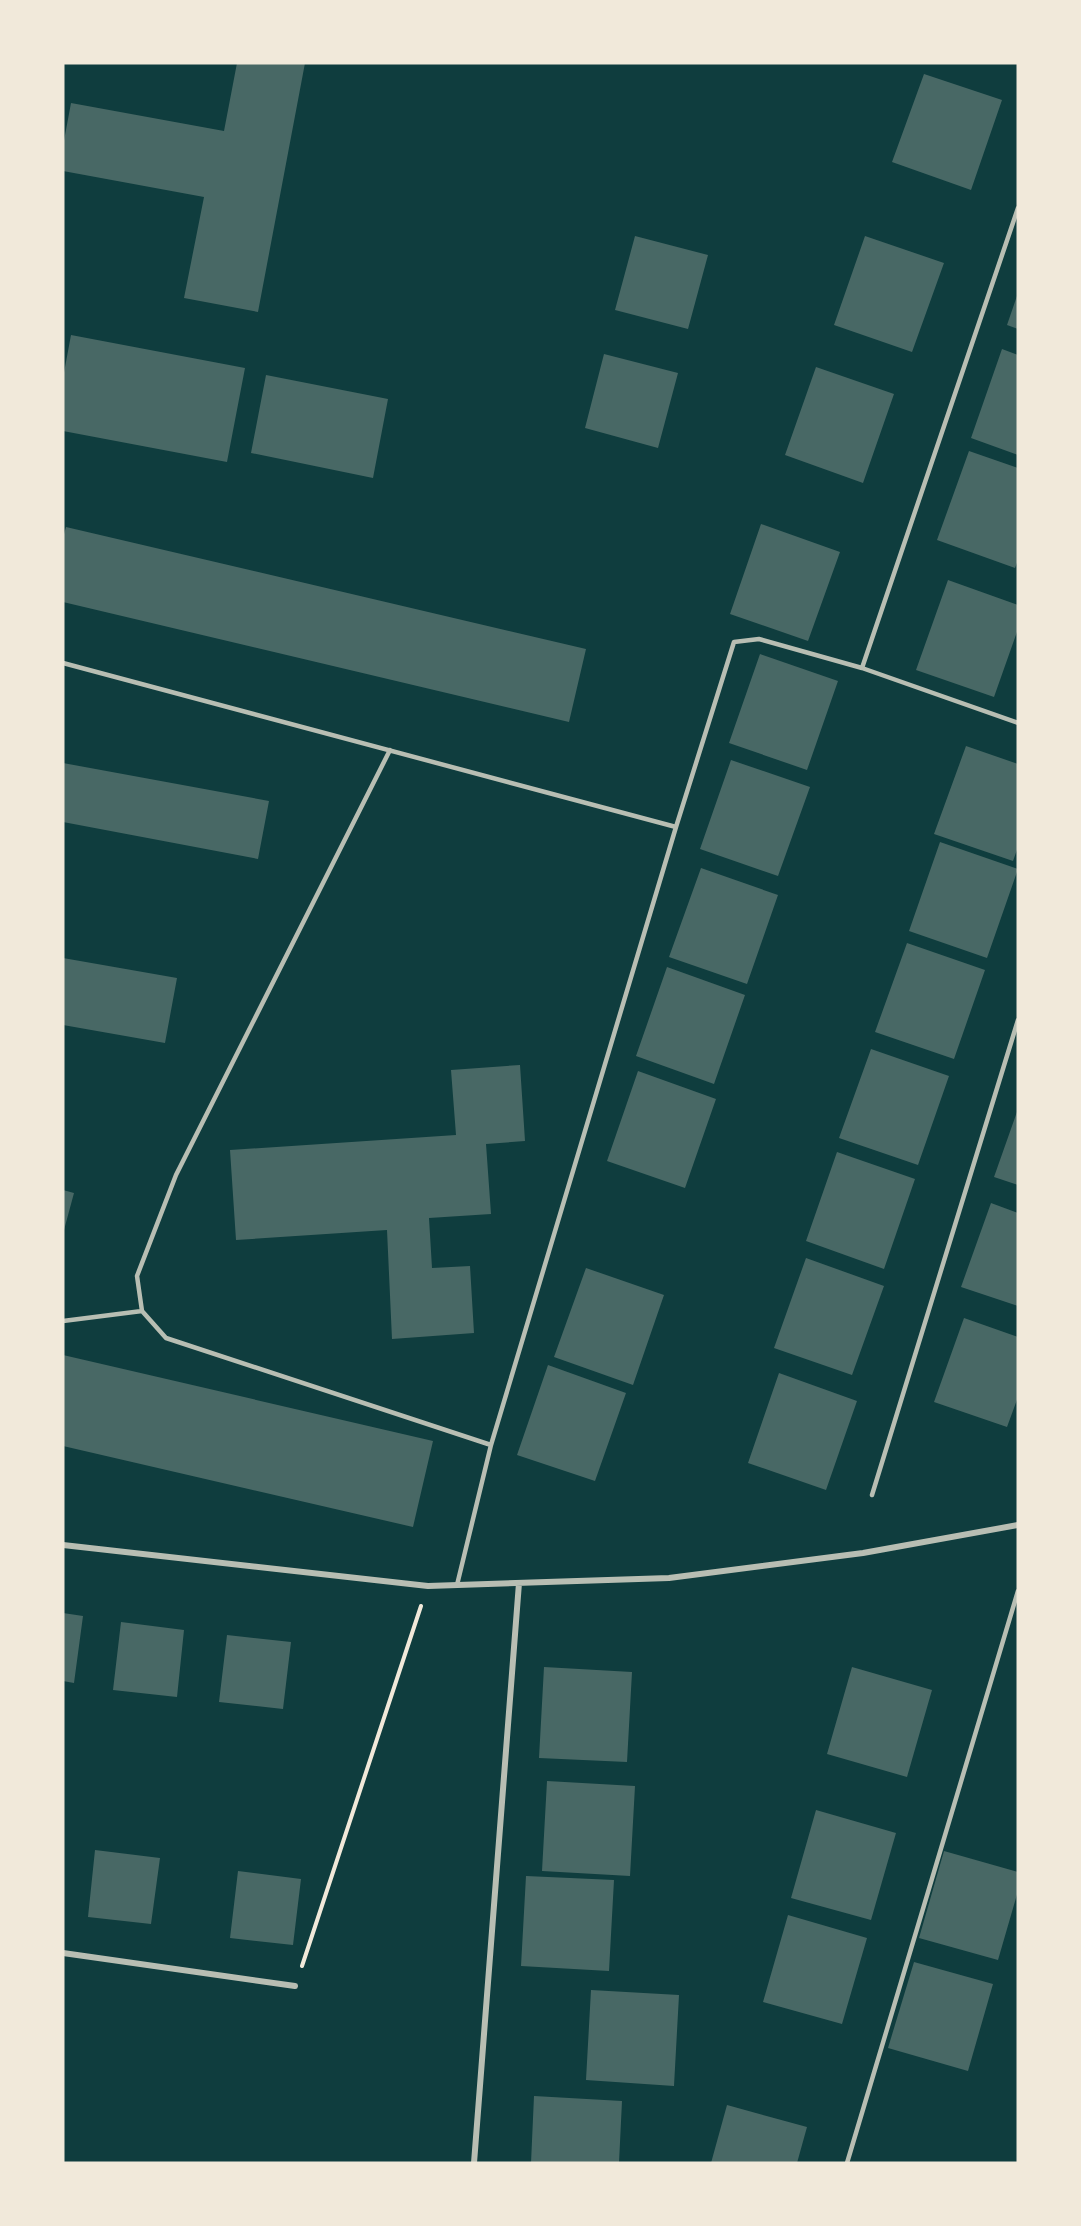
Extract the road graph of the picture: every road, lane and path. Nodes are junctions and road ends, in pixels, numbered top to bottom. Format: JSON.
{"nodes":[{"id":1,"x":1018,"y":208,"type":"edge"},
{"id":2,"x":63,"y":663,"type":"edge"},
{"id":3,"x":862,"y":668,"type":"junction"},
{"id":4,"x":1018,"y":723,"type":"edge"},
{"id":5,"x":390,"y":750,"type":"junction"},
{"id":6,"x":676,"y":827,"type":"junction"},
{"id":7,"x":1018,"y":1020,"type":"edge"},
{"id":8,"x":142,"y":1311,"type":"junction"},
{"id":9,"x":63,"y":1321,"type":"edge"},
{"id":10,"x":491,"y":1444,"type":"junction"},
{"id":11,"x":872,"y":1495,"type":"dead end"},
{"id":12,"x":1018,"y":1525,"type":"edge"},
{"id":13,"x":63,"y":1545,"type":"edge"},
{"id":14,"x":519,"y":1583,"type":"junction"},
{"id":15,"x":457,"y":1585,"type":"junction"},
{"id":16,"x":428,"y":1586,"type":"junction"},
{"id":17,"x":1018,"y":1591,"type":"edge"},
{"id":18,"x":63,"y":1953,"type":"edge"},
{"id":19,"x":295,"y":1986,"type":"joint"},
{"id":20,"x":474,"y":2163,"type":"edge"},
{"id":21,"x":847,"y":2163,"type":"edge"}],
"edges":[{"from":1,"to":3,"type":"lane"},
{"from":2,"to":5,"type":"lane"},
{"from":3,"to":4,"type":"lane"},
{"from":3,"to":6,"type":"lane"},
{"from":5,"to":6,"type":"lane"},
{"from":5,"to":8,"type":"lane"},
{"from":6,"to":10,"type":"lane"},
{"from":7,"to":11,"type":"lane"},
{"from":8,"to":9,"type":"lane"},
{"from":8,"to":10,"type":"lane"},
{"from":10,"to":15,"type":"lane"},
{"from":12,"to":14,"type":"street"},
{"from":13,"to":16,"type":"street"},
{"from":14,"to":15,"type":"street"},
{"from":14,"to":20,"type":"street"},
{"from":15,"to":16,"type":"street"},
{"from":16,"to":19,"type":"path"},
{"from":17,"to":21,"type":"lane"},
{"from":18,"to":19,"type":"street"}]}
